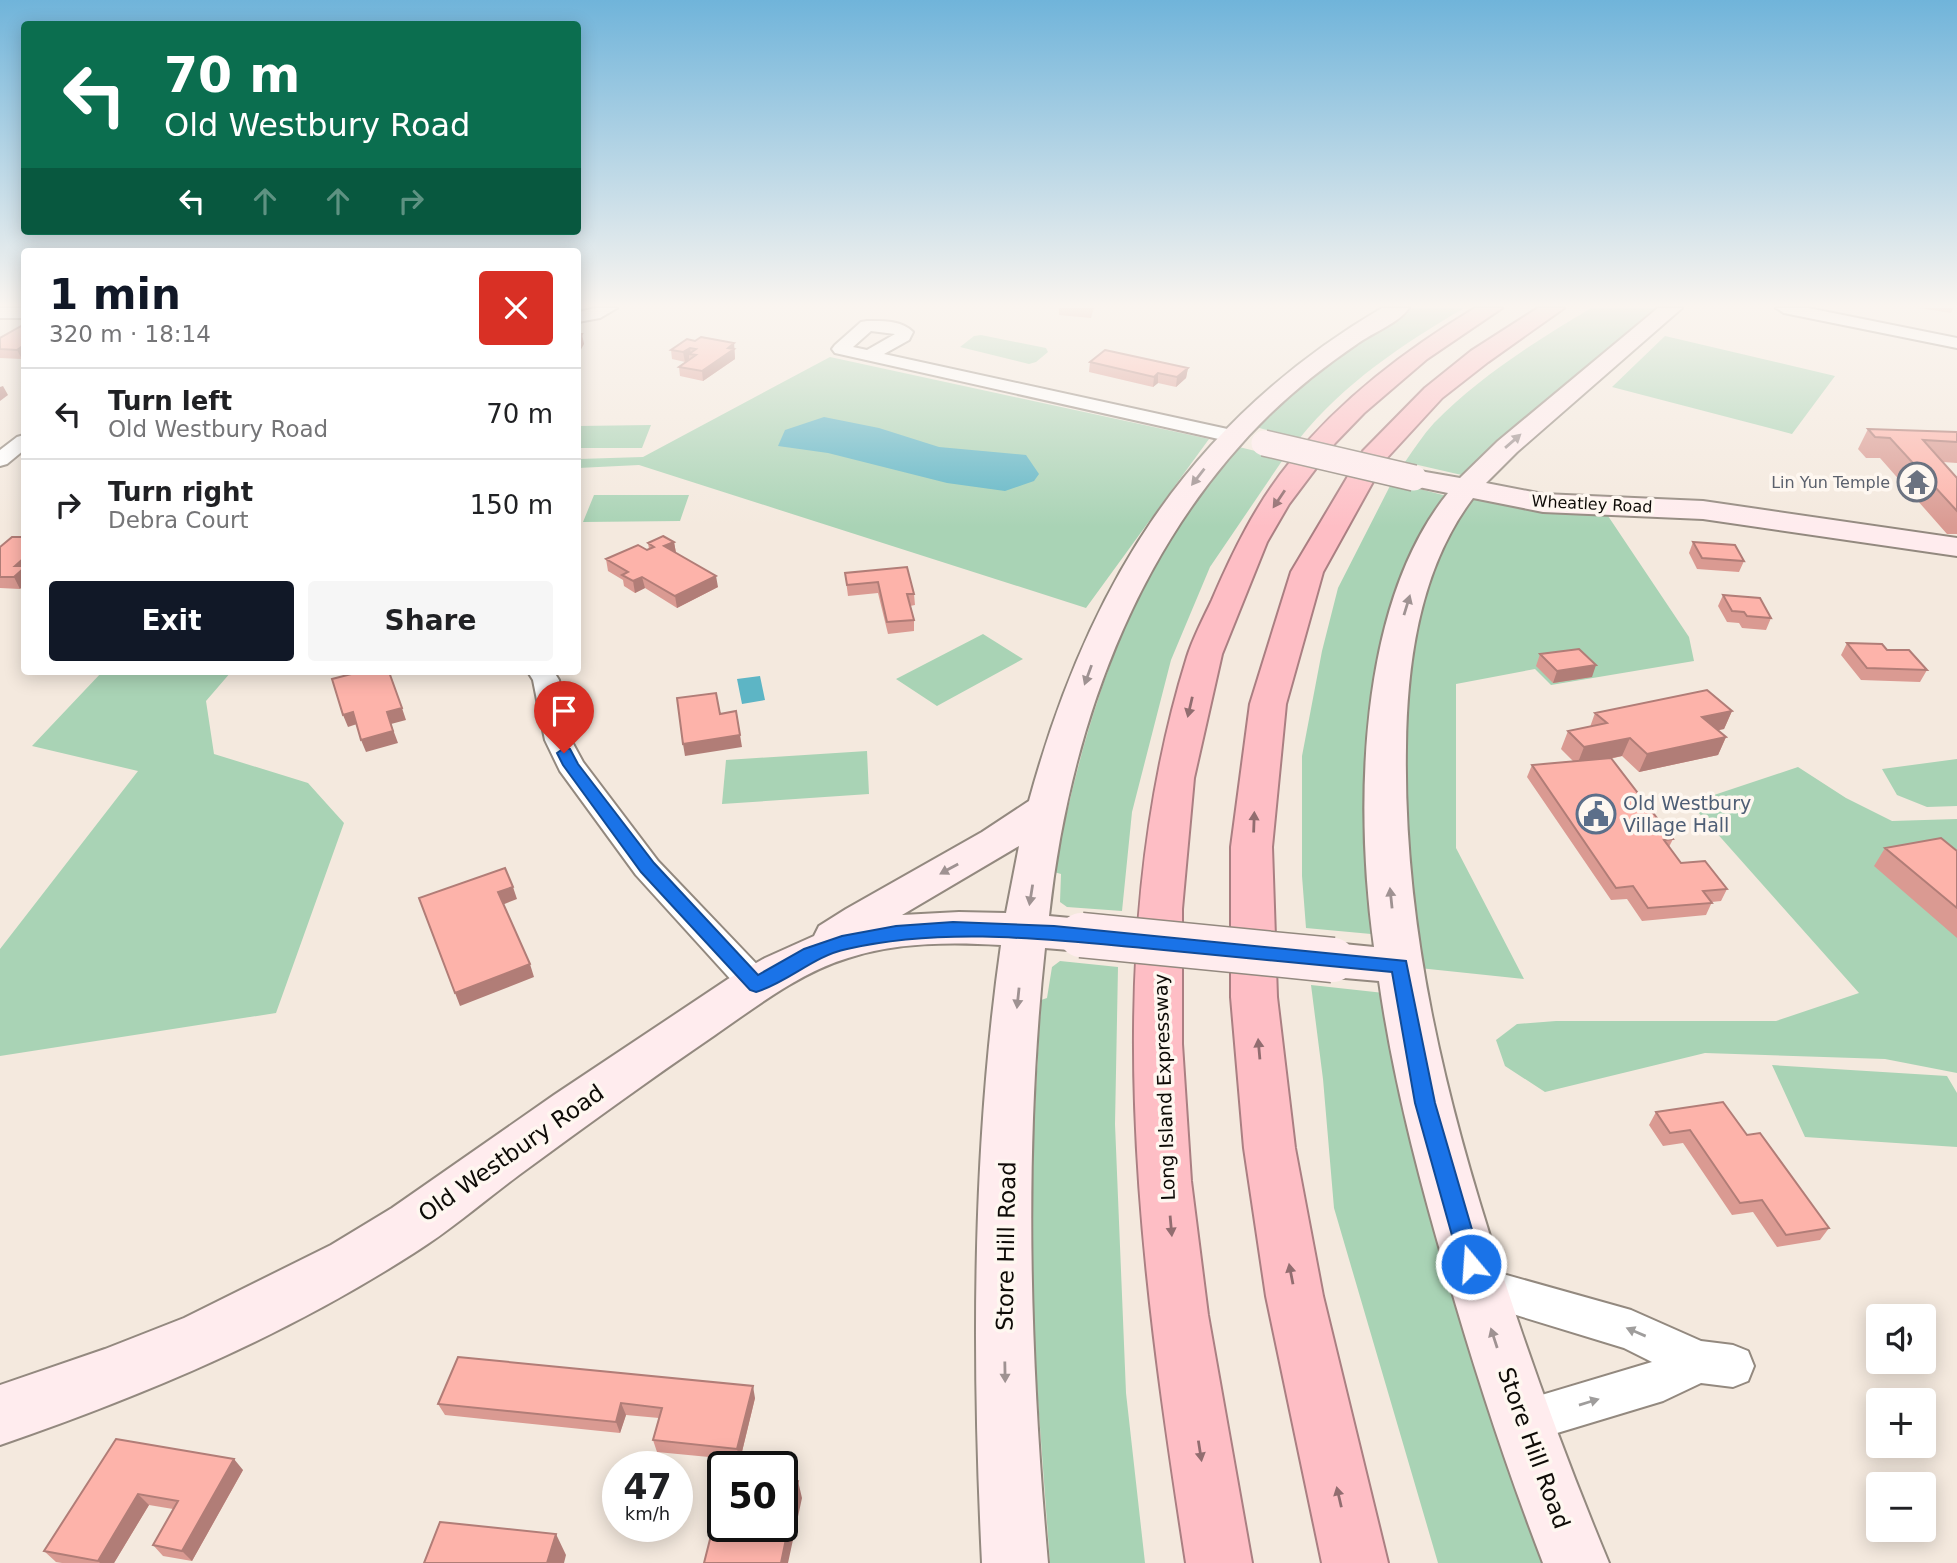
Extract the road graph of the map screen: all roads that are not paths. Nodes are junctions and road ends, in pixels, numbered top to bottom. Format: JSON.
{"nodes":[{"id":1,"x":982,"y":381,"type":"edge"},
{"id":2,"x":1291,"y":381,"type":"edge"},
{"id":3,"x":1382,"y":381,"type":"edge"},
{"id":4,"x":1447,"y":381,"type":"edge"},
{"id":5,"x":1585,"y":381,"type":"edge"},
{"id":6,"x":1232,"y":436,"type":"junction"},
{"id":7,"x":21,"y":443,"type":"edge"},
{"id":8,"x":0,"y":460,"type":"edge"},
{"id":9,"x":1488,"y":463,"type":"junction"},
{"id":10,"x":1465,"y":489,"type":"junction"},
{"id":11,"x":1558,"y":505,"type":"junction"},
{"id":12,"x":1430,"y":546,"type":"junction"},
{"id":13,"x":1957,"y":547,"type":"edge"},
{"id":14,"x":543,"y":675,"type":"edge"},
{"id":15,"x":1048,"y":807,"type":"junction"},
{"id":16,"x":1025,"y":930,"type":"junction"},
{"id":17,"x":811,"y":954,"type":"junction"},
{"id":18,"x":1400,"y":966,"type":"junction"},
{"id":19,"x":756,"y":985,"type":"junction"},
{"id":20,"x":1478,"y":1286,"type":"junction"},
{"id":21,"x":0,"y":1415,"type":"edge"},
{"id":22,"x":1524,"y":1421,"type":"junction"},
{"id":23,"x":1015,"y":1563,"type":"edge"},
{"id":24,"x":1219,"y":1563,"type":"edge"},
{"id":25,"x":1355,"y":1563,"type":"edge"},
{"id":26,"x":1576,"y":1563,"type":"edge"}],
"edges":[{"from":1,"to":6,"type":"street"},
{"from":2,"to":6,"type":"main road"},
{"from":3,"to":24,"type":"highway","name":"Long Island Expressway","one_way":true},
{"from":25,"to":4,"type":"highway","one_way":true},
{"from":9,"to":5,"type":"main road","one_way":true},
{"from":6,"to":10,"type":"main road","name":"Wheatley Road","bridge":true},
{"from":6,"to":15,"type":"main road","one_way":true},
{"from":7,"to":8,"type":"street"},
{"from":9,"to":10,"type":"main road"},
{"from":9,"to":11,"type":"main road"},
{"from":10,"to":11,"type":"main road","name":"Wheatley Road"},
{"from":10,"to":12,"type":"main road"},
{"from":11,"to":12,"type":"main road"},
{"from":11,"to":13,"type":"main road","name":"Wheatley Road"},
{"from":18,"to":12,"type":"main road","one_way":true},
{"from":14,"to":19,"type":"street"},
{"from":15,"to":16,"type":"main road","one_way":true},
{"from":15,"to":17,"type":"main road","one_way":true},
{"from":16,"to":17,"type":"main road","name":"Old Westbury Road"},
{"from":16,"to":18,"type":"main road","name":"Old Westbury Road","bridge":true},
{"from":16,"to":23,"type":"main road","name":"Store Hill Road","one_way":true},
{"from":17,"to":19,"type":"main road","name":"Old Westbury Road"},
{"from":18,"to":20,"type":"main road","name":"Store Hill Road"},
{"from":19,"to":21,"type":"main road","name":"Old Westbury Road"},
{"from":22,"to":20,"type":"main road","name":"Store Hill Road","one_way":true},
{"from":22,"to":20,"type":"street","one_way":true},
{"from":22,"to":26,"type":"main road","name":"Store Hill Road"}]}
